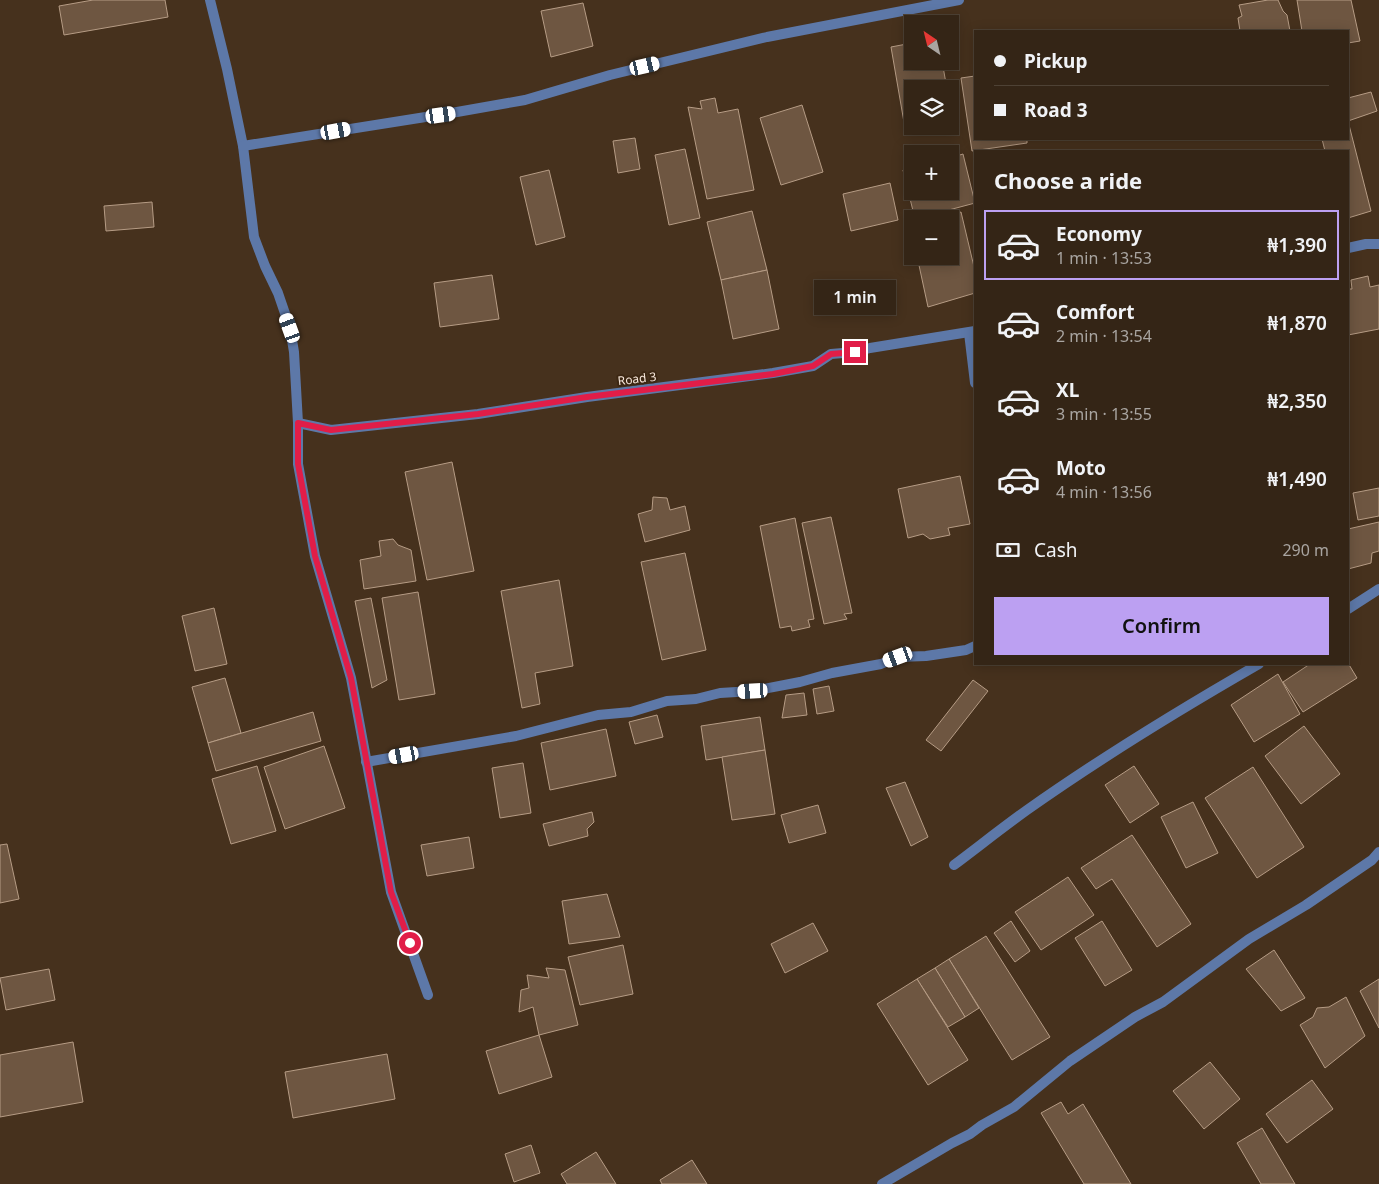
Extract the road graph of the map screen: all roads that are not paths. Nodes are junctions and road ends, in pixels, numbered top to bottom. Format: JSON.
{"nodes":[{"id":1,"x":210,"y":0,"type":"edge"},
{"id":2,"x":959,"y":0,"type":"edge"},
{"id":3,"x":243,"y":146,"type":"junction"},
{"id":4,"x":1379,"y":244,"type":"edge"},
{"id":5,"x":1349,"y":248,"type":"edge"},
{"id":6,"x":972,"y":332,"type":"edge"},
{"id":7,"x":974,"y":366,"type":"edge"},
{"id":8,"x":298,"y":423,"type":"junction"},
{"id":9,"x":1379,"y":589,"type":"edge"},
{"id":10,"x":1349,"y":608,"type":"edge"},
{"id":11,"x":974,"y":646,"type":"edge"},
{"id":12,"x":1256,"y":665,"type":"edge"},
{"id":13,"x":366,"y":762,"type":"junction"},
{"id":14,"x":1379,"y":852,"type":"edge"},
{"id":15,"x":954,"y":865,"type":"dead end"},
{"id":16,"x":428,"y":995,"type":"dead end"},
{"id":17,"x":882,"y":1184,"type":"edge"}],
"edges":[{"from":1,"to":3,"type":"street"},
{"from":2,"to":3,"type":"street"},
{"from":3,"to":8,"type":"street"},
{"from":4,"to":5,"type":"street"},
{"from":6,"to":7,"type":"street"},
{"from":6,"to":8,"type":"street","name":"Road 3"},
{"from":8,"to":13,"type":"street"},
{"from":9,"to":10,"type":"street"},
{"from":11,"to":13,"type":"street"},
{"from":12,"to":15,"type":"street"},
{"from":13,"to":16,"type":"street"},
{"from":14,"to":17,"type":"street"}]}
